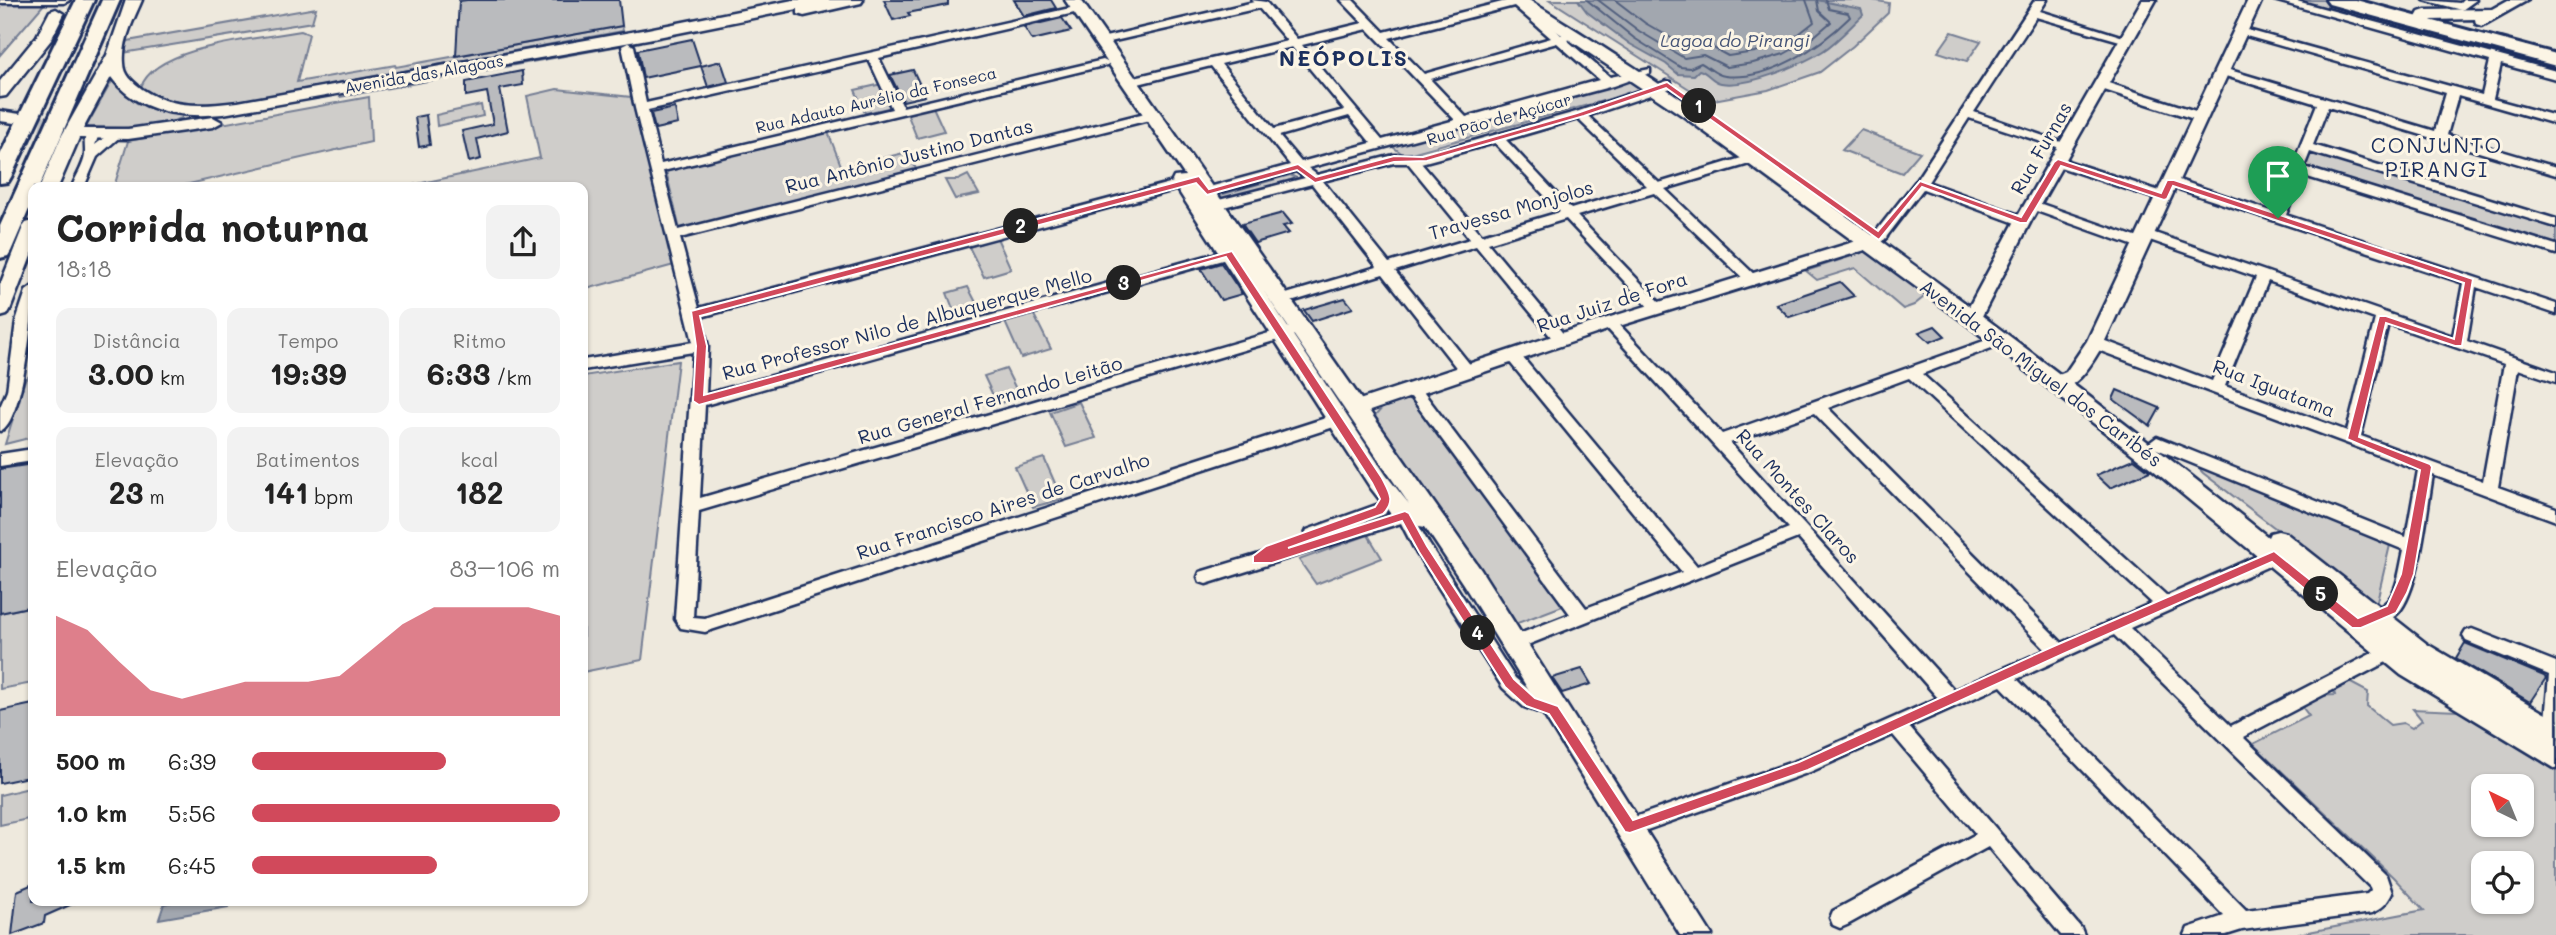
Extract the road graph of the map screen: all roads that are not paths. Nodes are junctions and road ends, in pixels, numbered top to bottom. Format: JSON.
{"nodes":[{"id":1,"x":0,"y":0,"type":"edge"},
{"id":2,"x":85,"y":0,"type":"edge"},
{"id":3,"x":111,"y":0,"type":"edge"},
{"id":4,"x":134,"y":0,"type":"edge"},
{"id":5,"x":817,"y":0,"type":"edge"},
{"id":6,"x":855,"y":0,"type":"edge"},
{"id":7,"x":1347,"y":0,"type":"edge"},
{"id":8,"x":2041,"y":0,"type":"edge"},
{"id":9,"x":2149,"y":0,"type":"edge"},
{"id":10,"x":2255,"y":0,"type":"edge"},
{"id":11,"x":2280,"y":0,"type":"edge"},
{"id":12,"x":2335,"y":0,"type":"edge"},
{"id":13,"x":2365,"y":0,"type":"edge"},
{"id":14,"x":2470,"y":0,"type":"edge"},
{"id":15,"x":2520,"y":0,"type":"edge"},
{"id":16,"x":1522,"y":1,"type":"edge"},
{"id":17,"x":1260,"y":2,"type":"edge"},
{"id":18,"x":1073,"y":3,"type":"edge"},
{"id":19,"x":62,"y":5,"type":"edge"},
{"id":20,"x":2032,"y":12,"type":"junction"},
{"id":21,"x":2427,"y":14,"type":"edge"},
{"id":22,"x":2493,"y":14,"type":"junction"},
{"id":23,"x":1371,"y":24,"type":"junction"},
{"id":24,"x":2240,"y":32,"type":"junction"},
{"id":25,"x":2464,"y":32,"type":"junction"},
{"id":26,"x":1382,"y":36,"type":"junction"},
{"id":27,"x":649,"y":38,"type":"junction"},
{"id":28,"x":1567,"y":38,"type":"junction"},
{"id":29,"x":2127,"y":40,"type":"junction"},
{"id":30,"x":1101,"y":41,"type":"junction"},
{"id":31,"x":1294,"y":44,"type":"junction"},
{"id":32,"x":628,"y":46,"type":"junction"},
{"id":33,"x":2556,"y":51,"type":"edge"},
{"id":34,"x":872,"y":55,"type":"junction"},
{"id":35,"x":114,"y":57,"type":"junction"},
{"id":36,"x":2496,"y":58,"type":"junction"},
{"id":37,"x":2556,"y":60,"type":"edge"},
{"id":38,"x":1103,"y":63,"type":"junction"},
{"id":39,"x":1214,"y":63,"type":"junction"},
{"id":40,"x":0,"y":68,"type":"edge"},
{"id":41,"x":2223,"y":72,"type":"junction"},
{"id":42,"x":1640,"y":74,"type":"junction"},
{"id":43,"x":2556,"y":75,"type":"edge"},
{"id":44,"x":1422,"y":78,"type":"junction"},
{"id":45,"x":384,"y":81,"type":"junction"},
{"id":46,"x":1130,"y":82,"type":"junction"},
{"id":47,"x":1609,"y":83,"type":"junction"},
{"id":48,"x":2102,"y":86,"type":"junction"},
{"id":49,"x":1662,"y":87,"type":"junction"},
{"id":50,"x":2453,"y":91,"type":"junction"},
{"id":51,"x":0,"y":92,"type":"edge"},
{"id":52,"x":2487,"y":100,"type":"junction"},
{"id":53,"x":330,"y":101,"type":"junction"},
{"id":54,"x":2324,"y":101,"type":"junction"},
{"id":55,"x":150,"y":103,"type":"junction"},
{"id":56,"x":641,"y":108,"type":"junction"},
{"id":57,"x":184,"y":111,"type":"junction"},
{"id":58,"x":899,"y":111,"type":"junction"},
{"id":59,"x":1352,"y":112,"type":"junction"},
{"id":60,"x":1966,"y":113,"type":"junction"},
{"id":61,"x":1580,"y":114,"type":"junction"},
{"id":62,"x":1146,"y":116,"type":"junction"},
{"id":63,"x":2201,"y":117,"type":"junction"},
{"id":64,"x":2556,"y":120,"type":"edge"},
{"id":65,"x":1464,"y":122,"type":"junction"},
{"id":66,"x":155,"y":131,"type":"junction"},
{"id":67,"x":89,"y":134,"type":"joint"},
{"id":68,"x":117,"y":134,"type":"junction"},
{"id":69,"x":1271,"y":134,"type":"junction"},
{"id":70,"x":2440,"y":136,"type":"junction"},
{"id":71,"x":1497,"y":138,"type":"junction"},
{"id":72,"x":1380,"y":145,"type":"junction"},
{"id":73,"x":2067,"y":146,"type":"junction"},
{"id":74,"x":2307,"y":147,"type":"junction"},
{"id":75,"x":1348,"y":153,"type":"junction"},
{"id":76,"x":91,"y":155,"type":"junction"},
{"id":77,"x":1752,"y":159,"type":"junction"},
{"id":78,"x":1412,"y":160,"type":"junction"},
{"id":79,"x":2058,"y":162,"type":"junction"},
{"id":80,"x":1298,"y":167,"type":"junction"},
{"id":81,"x":1360,"y":168,"type":"junction"},
{"id":82,"x":657,"y":169,"type":"junction"},
{"id":83,"x":2297,"y":169,"type":"junction"},
{"id":84,"x":2556,"y":171,"type":"edge"},
{"id":85,"x":0,"y":177,"type":"edge"},
{"id":86,"x":1315,"y":180,"type":"junction"},
{"id":87,"x":31,"y":182,"type":"edge"},
{"id":88,"x":51,"y":182,"type":"edge"},
{"id":89,"x":80,"y":182,"type":"edge"},
{"id":90,"x":1920,"y":184,"type":"junction"},
{"id":91,"x":1658,"y":187,"type":"junction"},
{"id":92,"x":28,"y":188,"type":"edge"},
{"id":93,"x":1201,"y":190,"type":"junction"},
{"id":94,"x":2167,"y":190,"type":"junction"},
{"id":95,"x":2033,"y":205,"type":"junction"},
{"id":96,"x":1569,"y":214,"type":"junction"},
{"id":97,"x":2278,"y":218,"type":"junction"},
{"id":98,"x":2023,"y":221,"type":"junction"},
{"id":99,"x":2556,"y":223,"type":"edge"},
{"id":100,"x":675,"y":235,"type":"junction"},
{"id":101,"x":2144,"y":239,"type":"junction"},
{"id":102,"x":28,"y":240,"type":"edge"},
{"id":103,"x":1478,"y":240,"type":"junction"},
{"id":104,"x":1874,"y":240,"type":"junction"},
{"id":105,"x":2556,"y":250,"type":"edge"},
{"id":106,"x":0,"y":251,"type":"edge"},
{"id":107,"x":1237,"y":251,"type":"junction"},
{"id":108,"x":1384,"y":268,"type":"junction"},
{"id":109,"x":2263,"y":276,"type":"junction"},
{"id":110,"x":1753,"y":280,"type":"junction"},
{"id":111,"x":2470,"y":282,"type":"junction"},
{"id":112,"x":1281,"y":300,"type":"junction"},
{"id":113,"x":28,"y":306,"type":"edge"},
{"id":114,"x":1658,"y":309,"type":"junction"},
{"id":115,"x":2556,"y":309,"type":"edge"},
{"id":116,"x":0,"y":310,"type":"edge"},
{"id":117,"x":1975,"y":313,"type":"junction"},
{"id":118,"x":694,"y":314,"type":"junction"},
{"id":119,"x":2382,"y":318,"type":"junction"},
{"id":120,"x":1610,"y":323,"type":"junction"},
{"id":121,"x":1292,"y":331,"type":"junction"},
{"id":122,"x":1561,"y":340,"type":"junction"},
{"id":123,"x":2000,"y":340,"type":"junction"},
{"id":124,"x":2095,"y":343,"type":"junction"},
{"id":125,"x":2459,"y":344,"type":"junction"},
{"id":126,"x":701,"y":346,"type":"junction"},
{"id":127,"x":1513,"y":356,"type":"junction"},
{"id":128,"x":2512,"y":362,"type":"junction"},
{"id":129,"x":588,"y":364,"type":"edge"},
{"id":130,"x":1466,"y":371,"type":"junction"},
{"id":131,"x":1911,"y":372,"type":"junction"},
{"id":132,"x":2556,"y":377,"type":"edge"},
{"id":133,"x":2064,"y":379,"type":"junction"},
{"id":134,"x":2217,"y":387,"type":"junction"},
{"id":135,"x":1413,"y":389,"type":"junction"},
{"id":136,"x":699,"y":401,"type":"junction"},
{"id":137,"x":1817,"y":406,"type":"junction"},
{"id":138,"x":1347,"y":414,"type":"junction"},
{"id":139,"x":0,"y":425,"type":"edge"},
{"id":140,"x":2353,"y":439,"type":"junction"},
{"id":141,"x":1720,"y":441,"type":"junction"},
{"id":142,"x":2157,"y":443,"type":"junction"},
{"id":143,"x":28,"y":456,"type":"edge"},
{"id":144,"x":0,"y":460,"type":"edge"},
{"id":145,"x":2426,"y":467,"type":"junction"},
{"id":146,"x":2489,"y":491,"type":"junction"},
{"id":147,"x":690,"y":507,"type":"junction"},
{"id":148,"x":1408,"y":512,"type":"junction"},
{"id":149,"x":2556,"y":516,"type":"edge"},
{"id":150,"x":1801,"y":530,"type":"junction"},
{"id":151,"x":2411,"y":546,"type":"junction"},
{"id":152,"x":2274,"y":556,"type":"junction"},
{"id":153,"x":1257,"y":559,"type":"junction"},
{"id":154,"x":1694,"y":574,"type":"junction"},
{"id":155,"x":1206,"y":577,"type":"dead end"},
{"id":156,"x":2166,"y":605,"type":"junction"},
{"id":157,"x":1583,"y":618,"type":"junction"},
{"id":158,"x":2366,"y":621,"type":"junction"},
{"id":159,"x":2116,"y":626,"type":"junction"},
{"id":160,"x":2472,"y":636,"type":"dead end"},
{"id":161,"x":1515,"y":643,"type":"junction"},
{"id":162,"x":2058,"y":650,"type":"junction"},
{"id":163,"x":2390,"y":652,"type":"junction"},
{"id":164,"x":2556,"y":670,"type":"edge"},
{"id":165,"x":2003,"y":676,"type":"junction"},
{"id":166,"x":2556,"y":679,"type":"edge"},
{"id":167,"x":1951,"y":700,"type":"junction"},
{"id":168,"x":1553,"y":710,"type":"junction"},
{"id":169,"x":1896,"y":725,"type":"junction"},
{"id":170,"x":2554,"y":733,"type":"edge"},
{"id":171,"x":2230,"y":734,"type":"junction"},
{"id":172,"x":2556,"y":757,"type":"edge"},
{"id":173,"x":1630,"y":827,"type":"junction"},
{"id":174,"x":1990,"y":836,"type":"junction"},
{"id":175,"x":1840,"y":918,"type":"dead end"},
{"id":176,"x":2242,"y":920,"type":"junction"},
{"id":177,"x":1697,"y":935,"type":"edge"},
{"id":178,"x":2074,"y":935,"type":"edge"},
{"id":179,"x":2194,"y":935,"type":"edge"}],
"edges":[{"from":1,"to":19,"type":"street"},
{"from":2,"to":85,"type":"main road"},
{"from":3,"to":87,"type":"main road"},
{"from":4,"to":35,"type":"main road"},
{"from":5,"to":27,"type":"main road","name":"Avenida das Alagoas"},
{"from":6,"to":27,"type":"main road","name":"Avenida das Alagoas"},
{"from":7,"to":23,"type":"street"},
{"from":8,"to":20,"type":"street"},
{"from":9,"to":29,"type":"street","name":"Rua Furnas"},
{"from":10,"to":24,"type":"street"},
{"from":11,"to":36,"type":"street"},
{"from":12,"to":21,"type":"main road"},
{"from":13,"to":21,"type":"main road"},
{"from":14,"to":21,"type":"street"},
{"from":15,"to":22,"type":"main road"},
{"from":16,"to":26,"type":"street"},
{"from":16,"to":28,"type":"main road","name":"Avenida São Miguel dos Caribés"},
{"from":16,"to":42,"type":"main road","name":"Avenida São Miguel dos Caribés"},
{"from":17,"to":30,"type":"street"},
{"from":17,"to":31,"type":"street"},
{"from":18,"to":30,"type":"main road"},
{"from":18,"to":34,"type":"street"},
{"from":18,"to":38,"type":"main road"},
{"from":19,"to":40,"type":"main road"},
{"from":19,"to":51,"type":"main road"},
{"from":20,"to":29,"type":"street"},
{"from":20,"to":60,"type":"street"},
{"from":21,"to":22,"type":"main road"},
{"from":21,"to":25,"type":"main road"},
{"from":22,"to":25,"type":"main road"},
{"from":23,"to":26,"type":"street"},
{"from":23,"to":31,"type":"street"},
{"from":24,"to":41,"type":"street"},
{"from":24,"to":50,"type":"street"},
{"from":25,"to":33,"type":"main road"},
{"from":25,"to":37,"type":"main road"},
{"from":26,"to":44,"type":"street"},
{"from":27,"to":32,"type":"main road","name":"Avenida das Alagoas"},
{"from":27,"to":45,"type":"main road","name":"Avenida das Alagoas"},
{"from":28,"to":42,"type":"main road","name":"Avenida São Miguel dos Caribés"},
{"from":28,"to":44,"type":"street"},
{"from":28,"to":47,"type":"street","name":"Avenida São Miguel dos Caribés"},
{"from":29,"to":48,"type":"street","name":"Rua Furnas"},
{"from":30,"to":46,"type":"main road"},
{"from":31,"to":39,"type":"street"},
{"from":31,"to":59,"type":"street"},
{"from":32,"to":53,"type":"main road","name":"Avenida das Alagoas"},
{"from":32,"to":56,"type":"street"},
{"from":34,"to":56,"type":"street"},
{"from":34,"to":58,"type":"street"},
{"from":35,"to":55,"type":"main road","name":"Avenida das Alagoas"},
{"from":35,"to":88,"type":"main road"},
{"from":36,"to":43,"type":"street"},
{"from":36,"to":52,"type":"street"},
{"from":38,"to":58,"type":"street","name":"Rua Adauto Aurélio da Fonseca"},
{"from":38,"to":62,"type":"main road"},
{"from":39,"to":46,"type":"street"},
{"from":39,"to":69,"type":"street"},
{"from":41,"to":54,"type":"street"},
{"from":41,"to":63,"type":"street"},
{"from":42,"to":47,"type":"street","name":"Rua Pão de Açúcar"},
{"from":42,"to":49,"type":"main road","name":"Avenida São Miguel dos Caribés"},
{"from":44,"to":65,"type":"street"},
{"from":45,"to":53,"type":"main road"},
{"from":45,"to":57,"type":"main road","name":"Avenida das Alagoas"},
{"from":46,"to":62,"type":"main road"},
{"from":47,"to":65,"type":"street","name":"Rua Pão de Açúcar"},
{"from":48,"to":63,"type":"street"},
{"from":48,"to":73,"type":"street","name":"Rua Furnas"},
{"from":49,"to":61,"type":"street","name":"Rua Pão de Açúcar"},
{"from":49,"to":77,"type":"main road","name":"Avenida São Miguel dos Caribés"},
{"from":49,"to":104,"type":"main road","name":"Avenida São Miguel dos Caribés"},
{"from":50,"to":52,"type":"street"},
{"from":50,"to":70,"type":"street"},
{"from":52,"to":64,"type":"street"},
{"from":53,"to":66,"type":"main road","name":"Avenida das Alagoas"},
{"from":54,"to":70,"type":"street"},
{"from":54,"to":74,"type":"street"},
{"from":55,"to":57,"type":"main road","name":"Avenida das Alagoas"},
{"from":55,"to":68,"type":"main road"},
{"from":56,"to":82,"type":"street"},
{"from":57,"to":66,"type":"main road"},
{"from":58,"to":82,"type":"street","name":"Rua Adauto Aurélio da Fonseca"},
{"from":59,"to":69,"type":"street"},
{"from":59,"to":72,"type":"street"},
{"from":60,"to":73,"type":"street"},
{"from":60,"to":90,"type":"street"},
{"from":61,"to":71,"type":"street","name":"Rua Pão de Açúcar"},
{"from":61,"to":91,"type":"street"},
{"from":62,"to":93,"type":"main road"},
{"from":62,"to":100,"type":"street","name":"Rua Antônio Justino Dantas"},
{"from":63,"to":94,"type":"street"},
{"from":65,"to":72,"type":"street","name":"Rua Pão de Açúcar"},
{"from":66,"to":68,"type":"main road","name":"Avenida das Alagoas"},
{"from":67,"to":68,"type":"main road","name":"Avenida das Alagoas"},
{"from":67,"to":76,"type":"street"},
{"from":68,"to":76,"type":"street"},
{"from":69,"to":80,"type":"street"},
{"from":70,"to":84,"type":"street"},
{"from":71,"to":78,"type":"street","name":"Rua Pão de Açúcar"},
{"from":71,"to":96,"type":"street"},
{"from":72,"to":75,"type":"street","name":"Rua Pão de Açúcar"},
{"from":73,"to":79,"type":"street","name":"Rua Furnas"},
{"from":74,"to":83,"type":"street"},
{"from":74,"to":99,"type":"street"},
{"from":75,"to":80,"type":"street","name":"Rua Pão de Açúcar"},
{"from":75,"to":81,"type":"street"},
{"from":76,"to":89,"type":"street"},
{"from":77,"to":91,"type":"street","name":"Travessa Monjolos"},
{"from":77,"to":104,"type":"main road","name":"Avenida São Miguel dos Caribés"},
{"from":78,"to":81,"type":"street","name":"Rua Pão de Açúcar"},
{"from":78,"to":103,"type":"street"},
{"from":79,"to":94,"type":"street"},
{"from":79,"to":95,"type":"street","name":"Rua Furnas"},
{"from":80,"to":86,"type":"street"},
{"from":80,"to":93,"type":"street","name":"Rua Pão de Açúcar"},
{"from":81,"to":86,"type":"street","name":"Rua Pão de Açúcar"},
{"from":82,"to":100,"type":"street"},
{"from":83,"to":97,"type":"street"},
{"from":83,"to":105,"type":"street"},
{"from":86,"to":93,"type":"street","name":"Rua Pão de Açúcar"},
{"from":86,"to":108,"type":"street"},
{"from":90,"to":98,"type":"street"},
{"from":90,"to":104,"type":"street"},
{"from":91,"to":96,"type":"street","name":"Travessa Monjolos"},
{"from":91,"to":110,"type":"street"},
{"from":92,"to":106,"type":"main road"},
{"from":93,"to":107,"type":"main road"},
{"from":93,"to":107,"type":"main road"},
{"from":93,"to":118,"type":"street"},
{"from":94,"to":97,"type":"street"},
{"from":94,"to":101,"type":"street"},
{"from":95,"to":98,"type":"street","name":"Rua Furnas"},
{"from":95,"to":101,"type":"street"},
{"from":96,"to":103,"type":"street","name":"Travessa Monjolos"},
{"from":96,"to":114,"type":"street"},
{"from":97,"to":111,"type":"street"},
{"from":98,"to":117,"type":"street","name":"Rua Furnas"},
{"from":100,"to":118,"type":"street"},
{"from":101,"to":109,"type":"street"},
{"from":101,"to":124,"type":"street"},
{"from":102,"to":116,"type":"main road"},
{"from":103,"to":108,"type":"street","name":"Travessa Monjolos"},
{"from":103,"to":122,"type":"street"},
{"from":104,"to":110,"type":"street","name":"Rua Juiz de Fora"},
{"from":104,"to":117,"type":"main road","name":"Avenida São Miguel dos Caribés"},
{"from":107,"to":112,"type":"main road"},
{"from":107,"to":121,"type":"main road"},
{"from":107,"to":136,"type":"street","name":"Rua Professor Nilo de Albuquerque Mello"},
{"from":108,"to":112,"type":"street","name":"Travessa Monjolos"},
{"from":108,"to":130,"type":"street"},
{"from":109,"to":119,"type":"street"},
{"from":109,"to":134,"type":"street"},
{"from":110,"to":114,"type":"street","name":"Rua Juiz de Fora"},
{"from":111,"to":115,"type":"street"},
{"from":111,"to":125,"type":"street"},
{"from":112,"to":121,"type":"main road"},
{"from":113,"to":139,"type":"street"},
{"from":114,"to":120,"type":"street","name":"Rua Juiz de Fora"},
{"from":117,"to":123,"type":"main road","name":"Avenida São Miguel dos Caribés"},
{"from":117,"to":133,"type":"main road","name":"Avenida São Miguel dos Caribés"},
{"from":118,"to":126,"type":"street"},
{"from":119,"to":125,"type":"street"},
{"from":119,"to":140,"type":"street"},
{"from":120,"to":122,"type":"street","name":"Rua Juiz de Fora"},
{"from":120,"to":141,"type":"street","name":"Rua Montes Claros"},
{"from":121,"to":138,"type":"main road"},
{"from":121,"to":147,"type":"street","name":"Rua General Fernando Leitão"},
{"from":122,"to":127,"type":"street","name":"Rua Juiz de Fora"},
{"from":123,"to":131,"type":"street"},
{"from":123,"to":133,"type":"main road","name":"Avenida São Miguel dos Caribés"},
{"from":124,"to":133,"type":"street"},
{"from":124,"to":134,"type":"street","name":"Rua Iguatama"},
{"from":125,"to":128,"type":"street"},
{"from":126,"to":129,"type":"street"},
{"from":126,"to":136,"type":"street"},
{"from":127,"to":130,"type":"street","name":"Rua Juiz de Fora"},
{"from":127,"to":154,"type":"street"},
{"from":128,"to":132,"type":"street"},
{"from":128,"to":146,"type":"street"},
{"from":130,"to":135,"type":"street","name":"Rua Juiz de Fora"},
{"from":131,"to":137,"type":"street"},
{"from":131,"to":156,"type":"street"},
{"from":133,"to":142,"type":"main road","name":"Avenida São Miguel dos Caribés"},
{"from":133,"to":152,"type":"main road","name":"Avenida São Miguel dos Caribés"},
{"from":134,"to":140,"type":"street","name":"Rua Iguatama"},
{"from":135,"to":138,"type":"street","name":"Rua Juiz de Fora"},
{"from":135,"to":157,"type":"street"},
{"from":136,"to":147,"type":"street"},
{"from":137,"to":141,"type":"street"},
{"from":137,"to":162,"type":"street"},
{"from":138,"to":147,"type":"street","name":"Rua Francisco Aires de Carvalho"},
{"from":138,"to":148,"type":"main road"},
{"from":138,"to":148,"type":"main road"},
{"from":140,"to":145,"type":"street","name":"Rua Iguatama"},
{"from":141,"to":150,"type":"street","name":"Rua Montes Claros"},
{"from":142,"to":151,"type":"street"},
{"from":142,"to":158,"type":"main road","name":"Avenida São Miguel dos Caribés"},
{"from":143,"to":144,"type":"street"},
{"from":145,"to":146,"type":"street","name":"Rua Iguatama"},
{"from":145,"to":151,"type":"street"},
{"from":146,"to":149,"type":"street","name":"Rua Iguatama"},
{"from":148,"to":153,"type":"street"},
{"from":148,"to":153,"type":"street"},
{"from":148,"to":161,"type":"main road"},
{"from":148,"to":168,"type":"street"},
{"from":150,"to":154,"type":"street"},
{"from":150,"to":167,"type":"street","name":"Rua Montes Claros"},
{"from":151,"to":158,"type":"street"},
{"from":152,"to":156,"type":"street"},
{"from":152,"to":158,"type":"main road","name":"Avenida São Miguel dos Caribés"},
{"from":153,"to":155,"type":"street"},
{"from":154,"to":157,"type":"street"},
{"from":156,"to":159,"type":"street"},
{"from":157,"to":161,"type":"street"},
{"from":158,"to":163,"type":"main road","name":"Avenida São Miguel dos Caribés"},
{"from":158,"to":170,"type":"main road","name":"Avenida São Miguel dos Caribés"},
{"from":159,"to":162,"type":"street"},
{"from":159,"to":171,"type":"street"},
{"from":160,"to":164,"type":"street"},
{"from":161,"to":168,"type":"main road"},
{"from":162,"to":165,"type":"street"},
{"from":163,"to":171,"type":"street"},
{"from":163,"to":172,"type":"main road","name":"Avenida São Miguel dos Caribés"},
{"from":165,"to":167,"type":"street"},
{"from":165,"to":176,"type":"street"},
{"from":166,"to":170,"type":"street"},
{"from":167,"to":169,"type":"street"},
{"from":168,"to":173,"type":"main road"},
{"from":169,"to":173,"type":"street"},
{"from":169,"to":174,"type":"street"},
{"from":171,"to":176,"type":"street"},
{"from":173,"to":177,"type":"main road"},
{"from":174,"to":175,"type":"street"},
{"from":174,"to":178,"type":"street"},
{"from":176,"to":179,"type":"street"}]}
